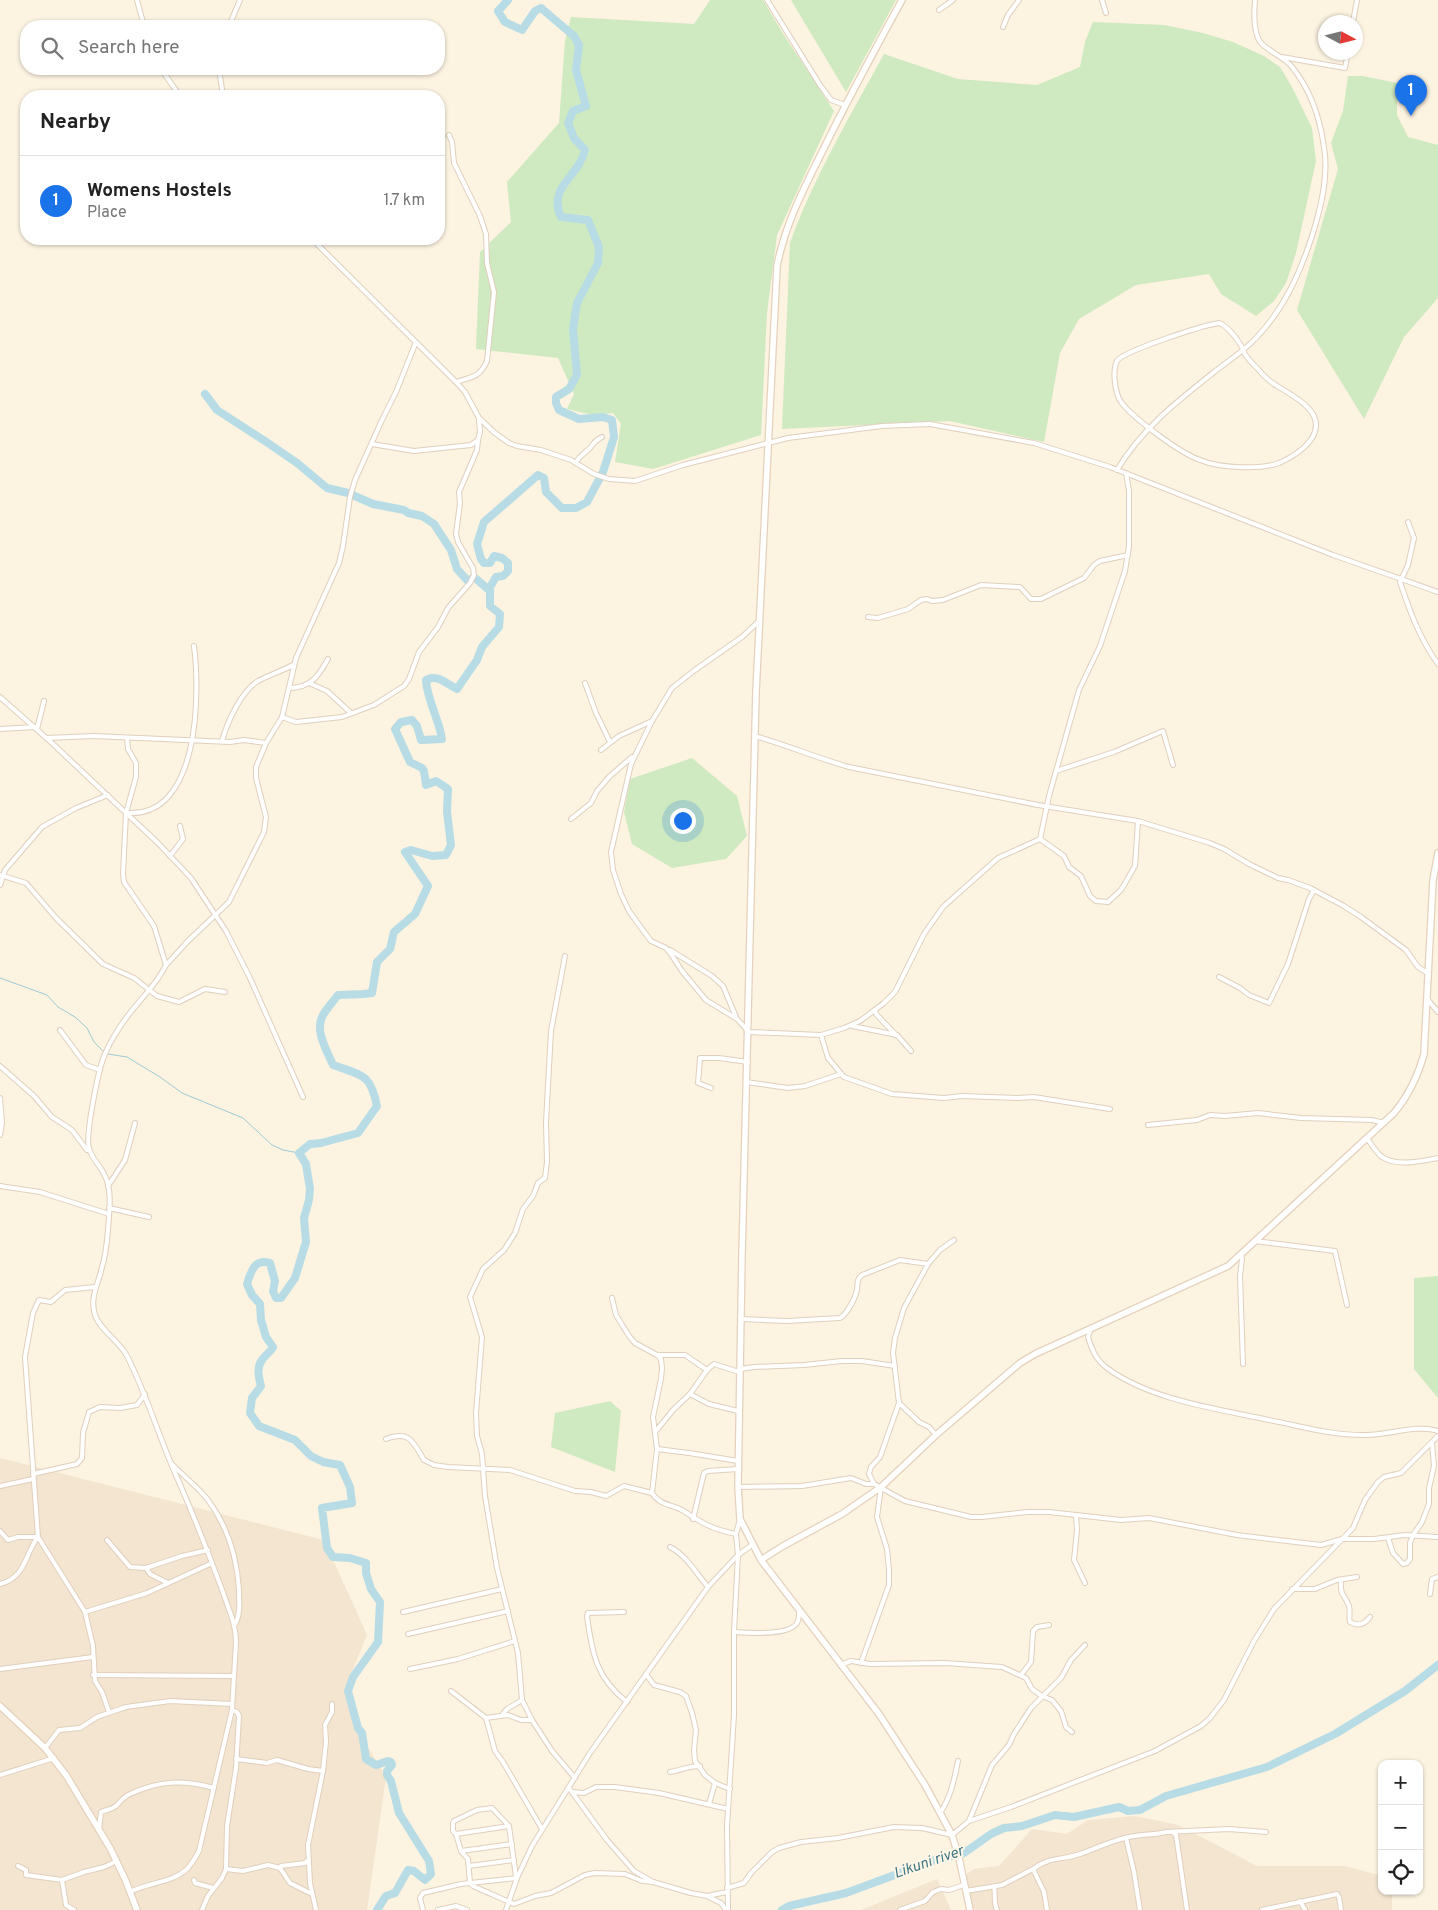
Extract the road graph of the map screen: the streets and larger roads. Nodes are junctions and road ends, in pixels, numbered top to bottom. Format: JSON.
{"nodes":[{"id":1,"x":137,"y":0,"type":"edge"},
{"id":2,"x":240,"y":0,"type":"edge"},
{"id":3,"x":767,"y":0,"type":"edge"},
{"id":4,"x":902,"y":0,"type":"edge"},
{"id":5,"x":952,"y":0,"type":"edge"},
{"id":6,"x":1019,"y":0,"type":"edge"},
{"id":7,"x":1102,"y":0,"type":"edge"},
{"id":8,"x":1357,"y":0,"type":"edge"},
{"id":9,"x":1255,"y":1,"type":"edge"},
{"id":10,"x":939,"y":10,"type":"dead end"},
{"id":11,"x":1106,"y":13,"type":"dead end"},
{"id":12,"x":1354,"y":15,"type":"edge"},
{"id":13,"x":142,"y":20,"type":"edge"},
{"id":14,"x":232,"y":20,"type":"edge"},
{"id":15,"x":1003,"y":27,"type":"dead end"},
{"id":16,"x":1280,"y":57,"type":"junction"},
{"id":17,"x":1346,"y":60,"type":"edge"},
{"id":18,"x":165,"y":75,"type":"edge"},
{"id":19,"x":220,"y":75,"type":"edge"},
{"id":20,"x":176,"y":90,"type":"edge"},
{"id":21,"x":221,"y":90,"type":"edge"},
{"id":22,"x":845,"y":105,"type":"junction"},
{"id":23,"x":450,"y":135,"type":"dead end"},
{"id":24,"x":318,"y":245,"type":"edge"},
{"id":25,"x":416,"y":342,"type":"junction"},
{"id":26,"x":1243,"y":350,"type":"junction"},
{"id":27,"x":456,"y":382,"type":"junction"},
{"id":28,"x":479,"y":418,"type":"junction"},
{"id":29,"x":1150,"y":427,"type":"junction"},
{"id":30,"x":602,"y":436,"type":"dead end"},
{"id":31,"x":478,"y":440,"type":"junction"},
{"id":32,"x":372,"y":444,"type":"junction"},
{"id":33,"x":768,"y":444,"type":"junction"},
{"id":34,"x":576,"y":462,"type":"junction"},
{"id":35,"x":1117,"y":470,"type":"junction"},
{"id":36,"x":1126,"y":473,"type":"junction"},
{"id":37,"x":1408,"y":522,"type":"dead end"},
{"id":38,"x":1128,"y":555,"type":"junction"},
{"id":39,"x":1401,"y":578,"type":"junction"},
{"id":40,"x":1438,"y":592,"type":"edge"},
{"id":41,"x":868,"y":617,"type":"dead end"},
{"id":42,"x":758,"y":621,"type":"junction"},
{"id":43,"x":194,"y":646,"type":"dead end"},
{"id":44,"x":328,"y":660,"type":"dead end"},
{"id":45,"x":1438,"y":664,"type":"edge"},
{"id":46,"x":294,"y":665,"type":"junction"},
{"id":47,"x":309,"y":683,"type":"junction"},
{"id":48,"x":585,"y":683,"type":"dead end"},
{"id":49,"x":288,"y":688,"type":"junction"},
{"id":50,"x":0,"y":698,"type":"edge"},
{"id":51,"x":44,"y":701,"type":"dead end"},
{"id":52,"x":351,"y":713,"type":"junction"},
{"id":53,"x":282,"y":717,"type":"junction"},
{"id":54,"x":652,"y":721,"type":"junction"},
{"id":55,"x":36,"y":728,"type":"junction"},
{"id":56,"x":0,"y":729,"type":"edge"},
{"id":57,"x":755,"y":736,"type":"junction"},
{"id":58,"x":46,"y":738,"type":"junction"},
{"id":59,"x":127,"y":738,"type":"junction"},
{"id":60,"x":192,"y":739,"type":"junction"},
{"id":61,"x":222,"y":741,"type":"junction"},
{"id":62,"x":610,"y":742,"type":"junction"},
{"id":63,"x":266,"y":743,"type":"junction"},
{"id":64,"x":601,"y":750,"type":"dead end"},
{"id":65,"x":634,"y":755,"type":"junction"},
{"id":66,"x":1174,"y":765,"type":"dead end"},
{"id":67,"x":1056,"y":771,"type":"junction"},
{"id":68,"x":108,"y":795,"type":"junction"},
{"id":69,"x":1047,"y":806,"type":"junction"},
{"id":70,"x":126,"y":813,"type":"junction"},
{"id":71,"x":571,"y":819,"type":"dead end"},
{"id":72,"x":1138,"y":821,"type":"junction"},
{"id":73,"x":180,"y":826,"type":"dead end"},
{"id":74,"x":1040,"y":838,"type":"junction"},
{"id":75,"x":1438,"y":853,"type":"edge"},
{"id":76,"x":170,"y":856,"type":"junction"},
{"id":77,"x":2,"y":875,"type":"edge"},
{"id":78,"x":0,"y":885,"type":"edge"},
{"id":79,"x":1314,"y":890,"type":"junction"},
{"id":80,"x":216,"y":915,"type":"junction"},
{"id":81,"x":666,"y":948,"type":"junction"},
{"id":82,"x":565,"y":956,"type":"dead end"},
{"id":83,"x":166,"y":965,"type":"junction"},
{"id":84,"x":1429,"y":974,"type":"junction"},
{"id":85,"x":1219,"y":977,"type":"dead end"},
{"id":86,"x":149,"y":991,"type":"junction"},
{"id":87,"x":225,"y":992,"type":"dead end"},
{"id":88,"x":1428,"y":1000,"type":"junction"},
{"id":89,"x":875,"y":1010,"type":"junction"},
{"id":90,"x":1438,"y":1012,"type":"edge"},
{"id":91,"x":737,"y":1019,"type":"junction"},
{"id":92,"x":852,"y":1026,"type":"junction"},
{"id":93,"x":60,"y":1030,"type":"dead end"},
{"id":94,"x":748,"y":1032,"type":"junction"},
{"id":95,"x":821,"y":1035,"type":"junction"},
{"id":96,"x":897,"y":1035,"type":"junction"},
{"id":97,"x":911,"y":1051,"type":"dead end"},
{"id":98,"x":748,"y":1062,"type":"junction"},
{"id":99,"x":0,"y":1066,"type":"edge"},
{"id":100,"x":100,"y":1070,"type":"junction"},
{"id":101,"x":841,"y":1074,"type":"junction"},
{"id":102,"x":746,"y":1082,"type":"junction"},
{"id":103,"x":711,"y":1088,"type":"dead end"},
{"id":104,"x":303,"y":1097,"type":"dead end"},
{"id":105,"x":0,"y":1098,"type":"edge"},
{"id":106,"x":1110,"y":1108,"type":"dead end"},
{"id":107,"x":135,"y":1123,"type":"dead end"},
{"id":108,"x":1384,"y":1123,"type":"junction"},
{"id":109,"x":1148,"y":1125,"type":"dead end"},
{"id":110,"x":0,"y":1135,"type":"edge"},
{"id":111,"x":1366,"y":1138,"type":"junction"},
{"id":112,"x":90,"y":1154,"type":"junction"},
{"id":113,"x":1438,"y":1158,"type":"edge"},
{"id":114,"x":0,"y":1186,"type":"edge"},
{"id":115,"x":108,"y":1186,"type":"junction"},
{"id":116,"x":109,"y":1208,"type":"junction"},
{"id":117,"x":109,"y":1214,"type":"junction"},
{"id":118,"x":149,"y":1217,"type":"dead end"},
{"id":119,"x":954,"y":1240,"type":"dead end"},
{"id":120,"x":1255,"y":1241,"type":"junction"},
{"id":121,"x":1241,"y":1254,"type":"junction"},
{"id":122,"x":928,"y":1264,"type":"junction"},
{"id":123,"x":96,"y":1287,"type":"junction"},
{"id":124,"x":612,"y":1298,"type":"dead end"},
{"id":125,"x":1347,"y":1305,"type":"dead end"},
{"id":126,"x":741,"y":1319,"type":"junction"},
{"id":127,"x":1091,"y":1328,"type":"junction"},
{"id":128,"x":657,"y":1355,"type":"junction"},
{"id":129,"x":1243,"y":1364,"type":"dead end"},
{"id":130,"x":895,"y":1366,"type":"junction"},
{"id":131,"x":707,"y":1370,"type":"junction"},
{"id":132,"x":740,"y":1370,"type":"junction"},
{"id":133,"x":144,"y":1394,"type":"junction"},
{"id":134,"x":690,"y":1394,"type":"junction"},
{"id":135,"x":898,"y":1402,"type":"junction"},
{"id":136,"x":738,"y":1411,"type":"junction"},
{"id":137,"x":655,"y":1432,"type":"junction"},
{"id":138,"x":1438,"y":1432,"type":"edge"},
{"id":139,"x":936,"y":1435,"type":"junction"},
{"id":140,"x":1438,"y":1436,"type":"edge"},
{"id":141,"x":386,"y":1439,"type":"dead end"},
{"id":142,"x":1432,"y":1443,"type":"junction"},
{"id":143,"x":657,"y":1449,"type":"junction"},
{"id":144,"x":738,"y":1462,"type":"junction"},
{"id":145,"x":170,"y":1463,"type":"junction"},
{"id":146,"x":483,"y":1468,"type":"junction"},
{"id":147,"x":738,"y":1469,"type":"junction"},
{"id":148,"x":33,"y":1476,"type":"junction"},
{"id":149,"x":874,"y":1484,"type":"junction"},
{"id":150,"x":0,"y":1486,"type":"edge"},
{"id":151,"x":881,"y":1487,"type":"junction"},
{"id":152,"x":738,"y":1488,"type":"junction"},
{"id":153,"x":652,"y":1493,"type":"junction"},
{"id":154,"x":1076,"y":1516,"type":"junction"},
{"id":155,"x":693,"y":1519,"type":"junction"},
{"id":156,"x":740,"y":1519,"type":"junction"},
{"id":157,"x":0,"y":1531,"type":"edge"},
{"id":158,"x":736,"y":1534,"type":"junction"},
{"id":159,"x":1412,"y":1535,"type":"junction"},
{"id":160,"x":38,"y":1537,"type":"junction"},
{"id":161,"x":1438,"y":1537,"type":"edge"},
{"id":162,"x":1388,"y":1538,"type":"junction"},
{"id":163,"x":1342,"y":1539,"type":"junction"},
{"id":164,"x":107,"y":1540,"type":"dead end"},
{"id":165,"x":752,"y":1545,"type":"junction"},
{"id":166,"x":670,"y":1547,"type":"dead end"},
{"id":167,"x":208,"y":1550,"type":"junction"},
{"id":168,"x":738,"y":1555,"type":"junction"},
{"id":169,"x":761,"y":1560,"type":"junction"},
{"id":170,"x":212,"y":1563,"type":"junction"},
{"id":171,"x":146,"y":1568,"type":"junction"},
{"id":172,"x":1438,"y":1576,"type":"edge"},
{"id":173,"x":1357,"y":1577,"type":"dead end"},
{"id":174,"x":1341,"y":1580,"type":"junction"},
{"id":175,"x":168,"y":1583,"type":"junction"},
{"id":176,"x":1084,"y":1583,"type":"dead end"},
{"id":177,"x":0,"y":1584,"type":"edge"},
{"id":178,"x":708,"y":1587,"type":"junction"},
{"id":179,"x":502,"y":1589,"type":"junction"},
{"id":180,"x":1292,"y":1589,"type":"junction"},
{"id":181,"x":1430,"y":1594,"type":"dead end"},
{"id":182,"x":508,"y":1611,"type":"junction"},
{"id":183,"x":85,"y":1612,"type":"junction"},
{"id":184,"x":403,"y":1612,"type":"dead end"},
{"id":185,"x":624,"y":1612,"type":"dead end"},
{"id":186,"x":799,"y":1612,"type":"junction"},
{"id":187,"x":1370,"y":1617,"type":"dead end"},
{"id":188,"x":234,"y":1625,"type":"junction"},
{"id":189,"x":1049,"y":1625,"type":"dead end"},
{"id":190,"x":734,"y":1632,"type":"junction"},
{"id":191,"x":408,"y":1634,"type":"dead end"},
{"id":192,"x":515,"y":1641,"type":"junction"},
{"id":193,"x":1085,"y":1645,"type":"dead end"},
{"id":194,"x":93,"y":1657,"type":"junction"},
{"id":195,"x":861,"y":1663,"type":"junction"},
{"id":196,"x":840,"y":1665,"type":"junction"},
{"id":197,"x":0,"y":1669,"type":"edge"},
{"id":198,"x":410,"y":1669,"type":"dead end"},
{"id":199,"x":646,"y":1674,"type":"junction"},
{"id":200,"x":94,"y":1675,"type":"junction"},
{"id":201,"x":1021,"y":1675,"type":"junction"},
{"id":202,"x":234,"y":1676,"type":"junction"},
{"id":203,"x":451,"y":1691,"type":"dead end"},
{"id":204,"x":1042,"y":1696,"type":"junction"},
{"id":205,"x":522,"y":1700,"type":"junction"},
{"id":206,"x":627,"y":1702,"type":"junction"},
{"id":207,"x":232,"y":1704,"type":"junction"},
{"id":208,"x":332,"y":1704,"type":"dead end"},
{"id":209,"x":0,"y":1706,"type":"edge"},
{"id":210,"x":232,"y":1710,"type":"junction"},
{"id":211,"x":109,"y":1712,"type":"junction"},
{"id":212,"x":502,"y":1715,"type":"junction"},
{"id":213,"x":486,"y":1718,"type":"junction"},
{"id":214,"x":532,"y":1720,"type":"junction"},
{"id":215,"x":1072,"y":1732,"type":"dead end"},
{"id":216,"x":45,"y":1748,"type":"junction"},
{"id":217,"x":54,"y":1758,"type":"junction"},
{"id":218,"x":236,"y":1759,"type":"junction"},
{"id":219,"x":958,"y":1761,"type":"dead end"},
{"id":220,"x":700,"y":1766,"type":"junction"},
{"id":221,"x":323,"y":1771,"type":"junction"},
{"id":222,"x":670,"y":1772,"type":"dead end"},
{"id":223,"x":0,"y":1775,"type":"edge"},
{"id":224,"x":575,"y":1778,"type":"junction"},
{"id":225,"x":715,"y":1783,"type":"junction"},
{"id":226,"x":214,"y":1788,"type":"junction"},
{"id":227,"x":730,"y":1789,"type":"junction"},
{"id":228,"x":571,"y":1790,"type":"junction"},
{"id":229,"x":709,"y":1804,"type":"junction"},
{"id":230,"x":728,"y":1809,"type":"junction"},
{"id":231,"x":940,"y":1813,"type":"junction"},
{"id":232,"x":969,"y":1820,"type":"junction"},
{"id":233,"x":509,"y":1826,"type":"junction"},
{"id":234,"x":542,"y":1830,"type":"junction"},
{"id":235,"x":99,"y":1831,"type":"junction"},
{"id":236,"x":1173,"y":1832,"type":"junction"},
{"id":237,"x":1266,"y":1832,"type":"dead end"},
{"id":238,"x":456,"y":1834,"type":"junction"},
{"id":239,"x":952,"y":1835,"type":"junction"},
{"id":240,"x":1126,"y":1838,"type":"junction"},
{"id":241,"x":512,"y":1844,"type":"junction"},
{"id":242,"x":461,"y":1851,"type":"junction"},
{"id":243,"x":514,"y":1860,"type":"junction"},
{"id":244,"x":117,"y":1861,"type":"junction"},
{"id":245,"x":307,"y":1861,"type":"junction"},
{"id":246,"x":18,"y":1866,"type":"dead end"},
{"id":247,"x":469,"y":1866,"type":"junction"},
{"id":248,"x":280,"y":1868,"type":"junction"},
{"id":249,"x":226,"y":1869,"type":"junction"},
{"id":250,"x":1033,"y":1869,"type":"junction"},
{"id":251,"x":517,"y":1878,"type":"junction"},
{"id":252,"x":62,"y":1880,"type":"junction"},
{"id":253,"x":194,"y":1880,"type":"dead end"},
{"id":254,"x":654,"y":1882,"type":"junction"},
{"id":255,"x":470,"y":1883,"type":"junction"},
{"id":256,"x":994,"y":1887,"type":"junction"},
{"id":257,"x":213,"y":1888,"type":"junction"},
{"id":258,"x":965,"y":1888,"type":"junction"},
{"id":259,"x":727,"y":1890,"type":"junction"},
{"id":260,"x":130,"y":1892,"type":"junction"},
{"id":261,"x":312,"y":1894,"type":"junction"},
{"id":262,"x":707,"y":1896,"type":"junction"},
{"id":263,"x":1300,"y":1901,"type":"junction"},
{"id":264,"x":509,"y":1902,"type":"junction"},
{"id":265,"x":74,"y":1910,"type":"edge"},
{"id":266,"x":137,"y":1910,"type":"edge"},
{"id":267,"x":202,"y":1910,"type":"edge"},
{"id":268,"x":316,"y":1910,"type":"edge"},
{"id":269,"x":423,"y":1910,"type":"edge"},
{"id":270,"x":438,"y":1910,"type":"edge"},
{"id":271,"x":467,"y":1910,"type":"edge"},
{"id":272,"x":506,"y":1910,"type":"edge"},
{"id":273,"x":727,"y":1910,"type":"edge"},
{"id":274,"x":900,"y":1910,"type":"edge"},
{"id":275,"x":970,"y":1910,"type":"edge"},
{"id":276,"x":997,"y":1910,"type":"edge"},
{"id":277,"x":1047,"y":1910,"type":"edge"},
{"id":278,"x":1140,"y":1910,"type":"edge"},
{"id":279,"x":1187,"y":1910,"type":"edge"},
{"id":280,"x":1262,"y":1910,"type":"edge"},
{"id":281,"x":1305,"y":1910,"type":"edge"},
{"id":282,"x":1341,"y":1910,"type":"edge"}],
"edges":[{"from":1,"to":13,"type":"street"},
{"from":2,"to":14,"type":"street"},
{"from":3,"to":22,"type":"street"},
{"from":4,"to":22,"type":"street"},
{"from":5,"to":10,"type":"street"},
{"from":6,"to":15,"type":"street"},
{"from":7,"to":11,"type":"street"},
{"from":8,"to":12,"type":"street"},
{"from":9,"to":16,"type":"street"},
{"from":16,"to":17,"type":"street"},
{"from":16,"to":26,"type":"street"},
{"from":18,"to":20,"type":"street"},
{"from":19,"to":21,"type":"street"},
{"from":22,"to":33,"type":"street"},
{"from":23,"to":27,"type":"street"},
{"from":24,"to":25,"type":"street"},
{"from":25,"to":27,"type":"street"},
{"from":25,"to":32,"type":"street"},
{"from":26,"to":29,"type":"street"},
{"from":26,"to":29,"type":"street"},
{"from":26,"to":29,"type":"street"},
{"from":27,"to":28,"type":"street"},
{"from":28,"to":31,"type":"street"},
{"from":28,"to":34,"type":"street"},
{"from":29,"to":35,"type":"street"},
{"from":30,"to":34,"type":"street"},
{"from":31,"to":32,"type":"street"},
{"from":31,"to":52,"type":"street"},
{"from":32,"to":46,"type":"street"},
{"from":33,"to":34,"type":"street"},
{"from":33,"to":35,"type":"street"},
{"from":33,"to":42,"type":"street"},
{"from":35,"to":36,"type":"street"},
{"from":36,"to":38,"type":"street"},
{"from":36,"to":39,"type":"street"},
{"from":37,"to":39,"type":"street"},
{"from":38,"to":41,"type":"street"},
{"from":38,"to":67,"type":"street"},
{"from":39,"to":40,"type":"street"},
{"from":39,"to":45,"type":"street"},
{"from":42,"to":54,"type":"street"},
{"from":42,"to":57,"type":"street"},
{"from":43,"to":60,"type":"street"},
{"from":44,"to":47,"type":"street"},
{"from":46,"to":49,"type":"street"},
{"from":46,"to":61,"type":"street"},
{"from":47,"to":49,"type":"street"},
{"from":47,"to":52,"type":"street"},
{"from":48,"to":62,"type":"street"},
{"from":49,"to":53,"type":"street"},
{"from":50,"to":55,"type":"street"},
{"from":51,"to":55,"type":"street"},
{"from":52,"to":53,"type":"street"},
{"from":53,"to":63,"type":"street"},
{"from":54,"to":62,"type":"street"},
{"from":54,"to":65,"type":"street"},
{"from":55,"to":56,"type":"street"},
{"from":55,"to":58,"type":"street"},
{"from":57,"to":69,"type":"street"},
{"from":57,"to":94,"type":"street"},
{"from":58,"to":59,"type":"street"},
{"from":58,"to":68,"type":"street"},
{"from":59,"to":60,"type":"street"},
{"from":59,"to":70,"type":"street"},
{"from":60,"to":61,"type":"street"},
{"from":60,"to":70,"type":"street"},
{"from":61,"to":63,"type":"street"},
{"from":62,"to":64,"type":"street"},
{"from":63,"to":80,"type":"street"},
{"from":65,"to":71,"type":"street"},
{"from":65,"to":81,"type":"street"},
{"from":66,"to":67,"type":"street"},
{"from":67,"to":69,"type":"street"},
{"from":68,"to":70,"type":"street"},
{"from":68,"to":77,"type":"street"},
{"from":69,"to":72,"type":"street"},
{"from":69,"to":74,"type":"street"},
{"from":70,"to":76,"type":"street"},
{"from":70,"to":83,"type":"street"},
{"from":72,"to":74,"type":"street"},
{"from":72,"to":79,"type":"street"},
{"from":73,"to":76,"type":"street"},
{"from":74,"to":89,"type":"street"},
{"from":75,"to":84,"type":"street"},
{"from":76,"to":80,"type":"street"},
{"from":77,"to":78,"type":"street"},
{"from":77,"to":86,"type":"street"},
{"from":79,"to":84,"type":"street"},
{"from":79,"to":85,"type":"street"},
{"from":80,"to":83,"type":"street"},
{"from":80,"to":104,"type":"street"},
{"from":81,"to":91,"type":"street"},
{"from":81,"to":91,"type":"street"},
{"from":82,"to":146,"type":"street"},
{"from":83,"to":86,"type":"street"},
{"from":84,"to":88,"type":"street"},
{"from":86,"to":87,"type":"street"},
{"from":86,"to":100,"type":"street"},
{"from":88,"to":90,"type":"street"},
{"from":88,"to":108,"type":"street"},
{"from":89,"to":92,"type":"street"},
{"from":89,"to":96,"type":"street"},
{"from":91,"to":94,"type":"street"},
{"from":92,"to":95,"type":"street"},
{"from":92,"to":96,"type":"street"},
{"from":93,"to":100,"type":"street"},
{"from":94,"to":95,"type":"street"},
{"from":94,"to":98,"type":"street"},
{"from":95,"to":101,"type":"street"},
{"from":96,"to":97,"type":"street"},
{"from":98,"to":102,"type":"street"},
{"from":98,"to":103,"type":"street"},
{"from":99,"to":112,"type":"street"},
{"from":100,"to":112,"type":"street"},
{"from":101,"to":102,"type":"street"},
{"from":101,"to":106,"type":"street"},
{"from":102,"to":126,"type":"street"},
{"from":105,"to":110,"type":"street"},
{"from":107,"to":115,"type":"street"},
{"from":108,"to":109,"type":"street"},
{"from":108,"to":111,"type":"street"},
{"from":111,"to":113,"type":"street"},
{"from":111,"to":120,"type":"street"},
{"from":112,"to":115,"type":"street"},
{"from":114,"to":117,"type":"street"},
{"from":115,"to":116,"type":"street"},
{"from":116,"to":117,"type":"street"},
{"from":116,"to":118,"type":"street"},
{"from":117,"to":123,"type":"street"},
{"from":119,"to":122,"type":"street"},
{"from":120,"to":121,"type":"street"},
{"from":120,"to":125,"type":"street"},
{"from":121,"to":127,"type":"street"},
{"from":121,"to":129,"type":"street"},
{"from":122,"to":126,"type":"street"},
{"from":122,"to":130,"type":"street"},
{"from":123,"to":133,"type":"street"},
{"from":123,"to":148,"type":"street"},
{"from":124,"to":128,"type":"street"},
{"from":126,"to":132,"type":"street"},
{"from":127,"to":138,"type":"street"},
{"from":127,"to":139,"type":"street"},
{"from":128,"to":131,"type":"street"},
{"from":128,"to":137,"type":"street"},
{"from":130,"to":132,"type":"street"},
{"from":130,"to":135,"type":"street"},
{"from":131,"to":132,"type":"street"},
{"from":131,"to":134,"type":"street"},
{"from":132,"to":136,"type":"street"},
{"from":133,"to":145,"type":"street"},
{"from":133,"to":148,"type":"street"},
{"from":134,"to":136,"type":"street"},
{"from":134,"to":137,"type":"street"},
{"from":135,"to":139,"type":"street"},
{"from":135,"to":149,"type":"street"},
{"from":136,"to":144,"type":"street"},
{"from":137,"to":143,"type":"street"},
{"from":139,"to":151,"type":"street"},
{"from":140,"to":142,"type":"street"},
{"from":141,"to":146,"type":"street"},
{"from":142,"to":159,"type":"street"},
{"from":142,"to":163,"type":"street"},
{"from":143,"to":144,"type":"street"},
{"from":143,"to":153,"type":"street"},
{"from":144,"to":147,"type":"street"},
{"from":145,"to":167,"type":"street"},
{"from":145,"to":188,"type":"street"},
{"from":146,"to":153,"type":"street"},
{"from":146,"to":179,"type":"street"},
{"from":147,"to":152,"type":"street"},
{"from":147,"to":155,"type":"street"},
{"from":148,"to":150,"type":"street"},
{"from":148,"to":160,"type":"street"},
{"from":149,"to":151,"type":"street"},
{"from":149,"to":152,"type":"street"},
{"from":151,"to":154,"type":"street"},
{"from":151,"to":169,"type":"street"},
{"from":151,"to":195,"type":"street"},
{"from":152,"to":156,"type":"street"},
{"from":153,"to":155,"type":"street"},
{"from":154,"to":163,"type":"street"},
{"from":154,"to":176,"type":"street"},
{"from":155,"to":158,"type":"street"},
{"from":156,"to":158,"type":"street"},
{"from":156,"to":165,"type":"street"},
{"from":157,"to":160,"type":"street"},
{"from":158,"to":168,"type":"street"},
{"from":159,"to":161,"type":"street"},
{"from":159,"to":162,"type":"street"},
{"from":159,"to":162,"type":"street"},
{"from":160,"to":177,"type":"street"},
{"from":160,"to":183,"type":"street"},
{"from":162,"to":163,"type":"street"},
{"from":163,"to":180,"type":"street"},
{"from":164,"to":171,"type":"street"},
{"from":165,"to":168,"type":"street"},
{"from":165,"to":169,"type":"street"},
{"from":166,"to":178,"type":"street"},
{"from":167,"to":170,"type":"street"},
{"from":167,"to":171,"type":"street"},
{"from":168,"to":178,"type":"street"},
{"from":168,"to":190,"type":"street"},
{"from":169,"to":186,"type":"street"},
{"from":170,"to":175,"type":"street"},
{"from":170,"to":188,"type":"street"},
{"from":171,"to":175,"type":"street"},
{"from":172,"to":181,"type":"street"},
{"from":173,"to":174,"type":"street"},
{"from":174,"to":180,"type":"street"},
{"from":174,"to":187,"type":"street"},
{"from":175,"to":183,"type":"street"},
{"from":178,"to":199,"type":"street"},
{"from":179,"to":182,"type":"street"},
{"from":179,"to":184,"type":"street"},
{"from":180,"to":232,"type":"street"},
{"from":182,"to":191,"type":"street"},
{"from":182,"to":192,"type":"street"},
{"from":183,"to":194,"type":"street"},
{"from":185,"to":206,"type":"street"},
{"from":186,"to":190,"type":"street"},
{"from":186,"to":196,"type":"street"},
{"from":188,"to":202,"type":"street"},
{"from":189,"to":201,"type":"street"},
{"from":190,"to":227,"type":"street"},
{"from":192,"to":198,"type":"street"},
{"from":192,"to":205,"type":"street"},
{"from":193,"to":204,"type":"street"},
{"from":194,"to":197,"type":"street"},
{"from":194,"to":200,"type":"street"},
{"from":195,"to":196,"type":"street"},
{"from":195,"to":201,"type":"street"},
{"from":196,"to":231,"type":"street"},
{"from":199,"to":206,"type":"street"},
{"from":199,"to":220,"type":"street"},
{"from":200,"to":202,"type":"street"},
{"from":200,"to":211,"type":"street"},
{"from":201,"to":204,"type":"street"},
{"from":202,"to":207,"type":"street"},
{"from":203,"to":213,"type":"street"},
{"from":204,"to":215,"type":"street"},
{"from":204,"to":232,"type":"street"},
{"from":205,"to":212,"type":"street"},
{"from":205,"to":214,"type":"street"},
{"from":206,"to":224,"type":"street"},
{"from":207,"to":210,"type":"street"},
{"from":207,"to":211,"type":"street"},
{"from":208,"to":221,"type":"street"},
{"from":209,"to":216,"type":"street"},
{"from":210,"to":218,"type":"street"},
{"from":210,"to":226,"type":"street"},
{"from":211,"to":216,"type":"street"},
{"from":212,"to":213,"type":"street"},
{"from":212,"to":214,"type":"street"},
{"from":213,"to":234,"type":"street"},
{"from":214,"to":224,"type":"street"},
{"from":216,"to":217,"type":"street"},
{"from":217,"to":223,"type":"street"},
{"from":217,"to":235,"type":"street"},
{"from":218,"to":221,"type":"street"},
{"from":218,"to":249,"type":"street"},
{"from":219,"to":231,"type":"street"},
{"from":220,"to":222,"type":"street"},
{"from":220,"to":225,"type":"street"},
{"from":221,"to":245,"type":"street"},
{"from":224,"to":228,"type":"street"},
{"from":225,"to":227,"type":"street"},
{"from":225,"to":229,"type":"street"},
{"from":226,"to":235,"type":"street"},
{"from":226,"to":260,"type":"street"},
{"from":227,"to":230,"type":"street"},
{"from":228,"to":229,"type":"street"},
{"from":228,"to":234,"type":"street"},
{"from":228,"to":254,"type":"street"},
{"from":229,"to":230,"type":"street"},
{"from":230,"to":259,"type":"street"},
{"from":231,"to":239,"type":"street"},
{"from":232,"to":239,"type":"street"},
{"from":233,"to":238,"type":"street"},
{"from":233,"to":238,"type":"street"},
{"from":233,"to":241,"type":"street"},
{"from":234,"to":251,"type":"street"},
{"from":235,"to":244,"type":"street"},
{"from":236,"to":237,"type":"street"},
{"from":236,"to":240,"type":"street"},
{"from":236,"to":279,"type":"street"},
{"from":238,"to":242,"type":"street"},
{"from":239,"to":258,"type":"street"},
{"from":239,"to":259,"type":"street"},
{"from":240,"to":250,"type":"street"},
{"from":240,"to":278,"type":"street"},
{"from":241,"to":242,"type":"street"},
{"from":241,"to":243,"type":"street"},
{"from":242,"to":247,"type":"street"},
{"from":243,"to":247,"type":"street"},
{"from":243,"to":251,"type":"street"},
{"from":244,"to":252,"type":"street"},
{"from":244,"to":260,"type":"street"},
{"from":245,"to":248,"type":"street"},
{"from":245,"to":261,"type":"street"},
{"from":246,"to":252,"type":"street"},
{"from":247,"to":255,"type":"street"},
{"from":248,"to":249,"type":"street"},
{"from":248,"to":261,"type":"street"},
{"from":249,"to":257,"type":"street"},
{"from":250,"to":256,"type":"street"},
{"from":250,"to":277,"type":"street"},
{"from":251,"to":255,"type":"street"},
{"from":251,"to":264,"type":"street"},
{"from":252,"to":265,"type":"street"},
{"from":253,"to":257,"type":"street"},
{"from":254,"to":262,"type":"street"},
{"from":254,"to":264,"type":"street"},
{"from":255,"to":264,"type":"street"},
{"from":255,"to":269,"type":"street"},
{"from":256,"to":258,"type":"street"},
{"from":256,"to":276,"type":"street"},
{"from":257,"to":267,"type":"street"},
{"from":258,"to":274,"type":"street"},
{"from":258,"to":275,"type":"street"},
{"from":259,"to":262,"type":"street"},
{"from":259,"to":273,"type":"street"},
{"from":260,"to":266,"type":"street"},
{"from":261,"to":268,"type":"street"},
{"from":262,"to":273,"type":"street"},
{"from":263,"to":280,"type":"street"},
{"from":263,"to":281,"type":"street"},
{"from":263,"to":282,"type":"street"},
{"from":264,"to":272,"type":"street"},
{"from":270,"to":271,"type":"street"}]}
